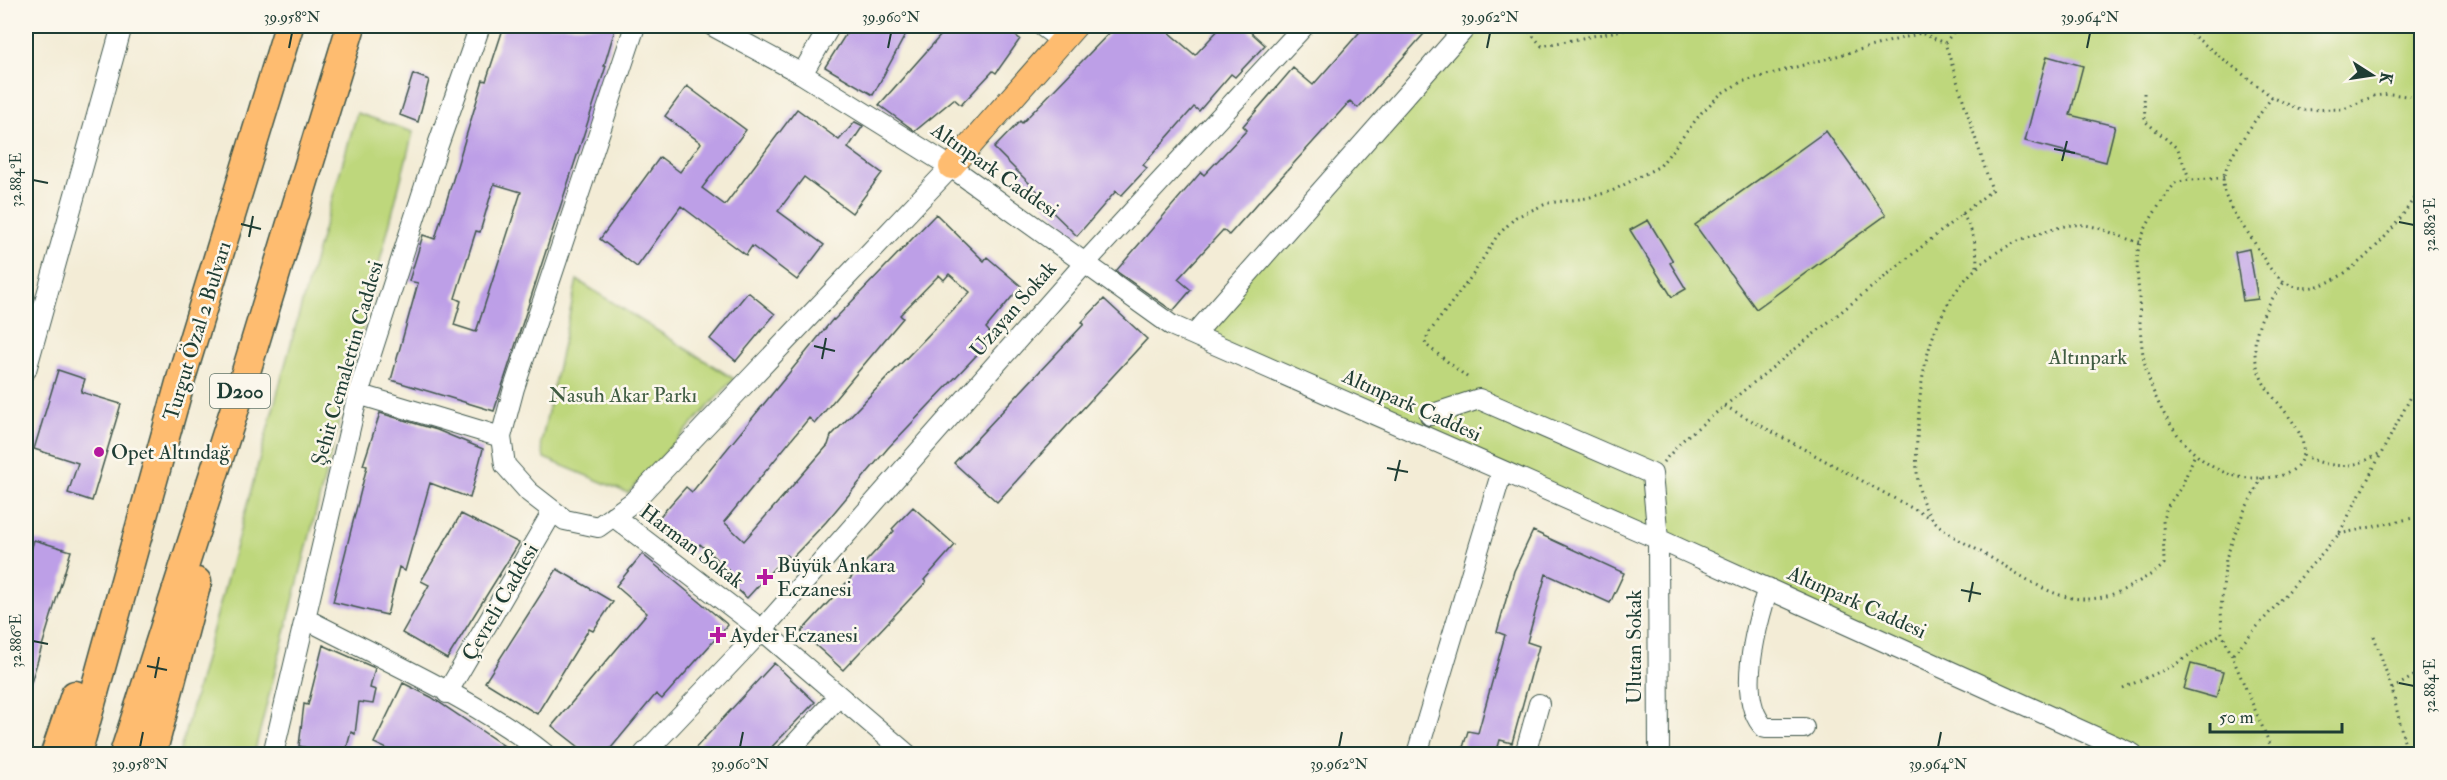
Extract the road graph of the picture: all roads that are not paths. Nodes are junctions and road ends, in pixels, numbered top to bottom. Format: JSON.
{"nodes":[{"id":1,"x":122,"y":26,"type":"edge"},
{"id":2,"x":289,"y":26,"type":"edge"},
{"id":3,"x":351,"y":26,"type":"edge"},
{"id":4,"x":480,"y":26,"type":"edge"},
{"id":5,"x":635,"y":26,"type":"edge"},
{"id":6,"x":713,"y":26,"type":"edge"},
{"id":7,"x":830,"y":26,"type":"edge"},
{"id":8,"x":1304,"y":26,"type":"edge"},
{"id":9,"x":1464,"y":26,"type":"edge"},
{"id":10,"x":1059,"y":30,"type":"edge"},
{"id":11,"x":802,"y":74,"type":"junction"},
{"id":12,"x":951,"y":166,"type":"junction"},
{"id":13,"x":1085,"y":263,"type":"junction"},
{"id":14,"x":33,"y":313,"type":"edge"},
{"id":15,"x":1194,"y":335,"type":"junction"},
{"id":16,"x":26,"y":370,"type":"edge"},
{"id":17,"x":358,"y":393,"type":"junction"},
{"id":18,"x":235,"y":408,"type":"junction"},
{"id":19,"x":1430,"y":415,"type":"dead end"},
{"id":20,"x":501,"y":437,"type":"junction"},
{"id":21,"x":1502,"y":471,"type":"junction"},
{"id":22,"x":148,"y":499,"type":"junction"},
{"id":23,"x":553,"y":511,"type":"junction"},
{"id":24,"x":613,"y":516,"type":"junction"},
{"id":25,"x":1658,"y":539,"type":"junction"},
{"id":26,"x":1768,"y":588,"type":"junction"},
{"id":27,"x":306,"y":619,"type":"junction"},
{"id":28,"x":762,"y":630,"type":"junction"},
{"id":29,"x":447,"y":693,"type":"junction"},
{"id":30,"x":839,"y":696,"type":"junction"},
{"id":31,"x":1539,"y":704,"type":"dead end"},
{"id":32,"x":1803,"y":728,"type":"dead end"},
{"id":33,"x":55,"y":754,"type":"edge"},
{"id":34,"x":77,"y":754,"type":"edge"},
{"id":35,"x":124,"y":754,"type":"edge"},
{"id":36,"x":152,"y":754,"type":"edge"},
{"id":37,"x":273,"y":754,"type":"edge"},
{"id":38,"x":545,"y":754,"type":"edge"},
{"id":39,"x":644,"y":754,"type":"edge"},
{"id":40,"x":786,"y":754,"type":"edge"},
{"id":41,"x":907,"y":754,"type":"edge"},
{"id":42,"x":1417,"y":754,"type":"edge"},
{"id":43,"x":1525,"y":754,"type":"edge"},
{"id":44,"x":1659,"y":754,"type":"edge"},
{"id":45,"x":2133,"y":754,"type":"edge"}],
"edges":[{"from":1,"to":14,"type":"street"},
{"from":2,"to":22,"type":"highway","name":"Turgut Özal 2 Bulvarı","number":"D200"},
{"from":3,"to":18,"type":"highway","number":"D200"},
{"from":4,"to":17,"type":"street","name":"Şehit Cemalettin Caddesi"},
{"from":5,"to":20,"type":"street"},
{"from":6,"to":11,"type":"street","name":"Altınpark Caddesi"},
{"from":7,"to":11,"type":"street"},
{"from":8,"to":13,"type":"street","name":"Uzayan Sokak"},
{"from":9,"to":15,"type":"street"},
{"from":10,"to":12,"type":"main road"},
{"from":11,"to":12,"type":"street","name":"Altınpark Caddesi"},
{"from":12,"to":13,"type":"street","name":"Altınpark Caddesi"},
{"from":12,"to":24,"type":"street"},
{"from":13,"to":15,"type":"street","name":"Altınpark Caddesi"},
{"from":13,"to":28,"type":"street","name":"Uzayan Sokak"},
{"from":14,"to":16,"type":"street"},
{"from":15,"to":21,"type":"street","name":"Altınpark Caddesi"},
{"from":17,"to":20,"type":"street"},
{"from":17,"to":27,"type":"street","name":"Şehit Cemalettin Caddesi"},
{"from":18,"to":35,"type":"highway","number":"D200"},
{"from":18,"to":36,"type":"highway"},
{"from":19,"to":25,"type":"street","name":"Ulutan Sokak"},
{"from":20,"to":23,"type":"street"},
{"from":21,"to":25,"type":"street","name":"Altınpark Caddesi"},
{"from":21,"to":42,"type":"street"},
{"from":22,"to":33,"type":"highway","name":"Turgut Özal 2 Bulvarı","number":"D200"},
{"from":22,"to":34,"type":"highway","name":"Turgut Özal 2 Bulvarı","number":"D200"},
{"from":23,"to":24,"type":"street"},
{"from":23,"to":29,"type":"street","name":"Çevreli Caddesi"},
{"from":24,"to":28,"type":"street","name":"Harman Sokak"},
{"from":25,"to":26,"type":"street","name":"Altınpark Caddesi"},
{"from":25,"to":44,"type":"street","name":"Ulutan Sokak"},
{"from":26,"to":32,"type":"street"},
{"from":26,"to":45,"type":"street","name":"Altınpark Caddesi"},
{"from":27,"to":29,"type":"street"},
{"from":27,"to":37,"type":"street","name":"Şehit Cemalettin Caddesi"},
{"from":28,"to":30,"type":"street","name":"Harman Sokak"},
{"from":28,"to":39,"type":"street","name":"Uzayan Sokak"},
{"from":29,"to":38,"type":"street"},
{"from":30,"to":40,"type":"street"},
{"from":30,"to":41,"type":"street","name":"Harman Sokak"},
{"from":31,"to":43,"type":"street"}]}
